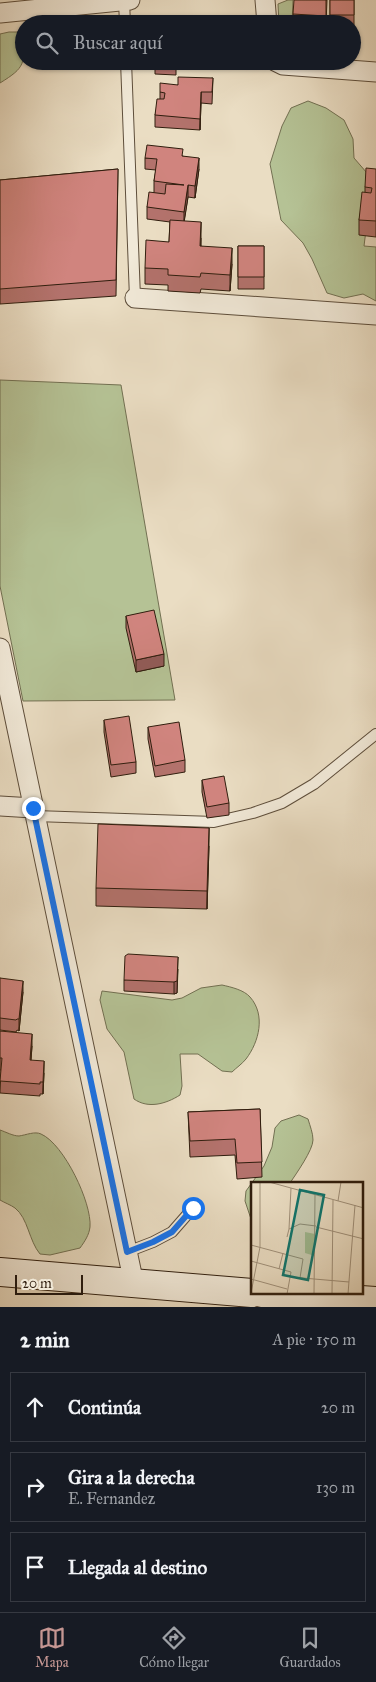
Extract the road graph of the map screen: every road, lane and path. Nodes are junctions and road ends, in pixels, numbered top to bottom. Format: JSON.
{"nodes":[{"id":1,"x":130,"y":0,"type":"edge"},
{"id":2,"x":265,"y":0,"type":"edge"},
{"id":3,"x":124,"y":1,"type":"edge"},
{"id":4,"x":0,"y":13,"type":"edge"},
{"id":5,"x":125,"y":15,"type":"edge"},
{"id":6,"x":266,"y":15,"type":"edge"},
{"id":7,"x":126,"y":70,"type":"edge"},
{"id":8,"x":349,"y":70,"type":"edge"},
{"id":9,"x":376,"y":72,"type":"edge"},
{"id":10,"x":135,"y":298,"type":"joint"},
{"id":11,"x":376,"y":315,"type":"edge"},
{"id":12,"x":0,"y":648,"type":"edge"},
{"id":13,"x":376,"y":734,"type":"edge"},
{"id":14,"x":0,"y":806,"type":"edge"},
{"id":15,"x":34,"y":812,"type":"junction"},
{"id":16,"x":193,"y":1208,"type":"dead end"},
{"id":17,"x":127,"y":1252,"type":"junction"},
{"id":18,"x":0,"y":1272,"type":"edge"},
{"id":19,"x":134,"y":1284,"type":"junction"},
{"id":20,"x":251,"y":1292,"type":"edge"},
{"id":21,"x":266,"y":1294,"type":"edge"},
{"id":22,"x":296,"y":1301,"type":"edge"},
{"id":23,"x":376,"y":1301,"type":"edge"}],
"edges":[{"from":1,"to":3,"type":"street"},
{"from":2,"to":6,"type":"street"},
{"from":3,"to":4,"type":"street"},
{"from":3,"to":5,"type":"lane"},
{"from":7,"to":10,"type":"lane"},
{"from":8,"to":9,"type":"street"},
{"from":10,"to":11,"type":"street"},
{"from":12,"to":15,"type":"street"},
{"from":13,"to":15,"type":"lane"},
{"from":14,"to":15,"type":"street"},
{"from":15,"to":17,"type":"street"},
{"from":16,"to":17,"type":"lane"},
{"from":17,"to":19,"type":"street"},
{"from":18,"to":19,"type":"street"},
{"from":19,"to":20,"type":"street"},
{"from":21,"to":22,"type":"street"},
{"from":22,"to":23,"type":"street"}]}
